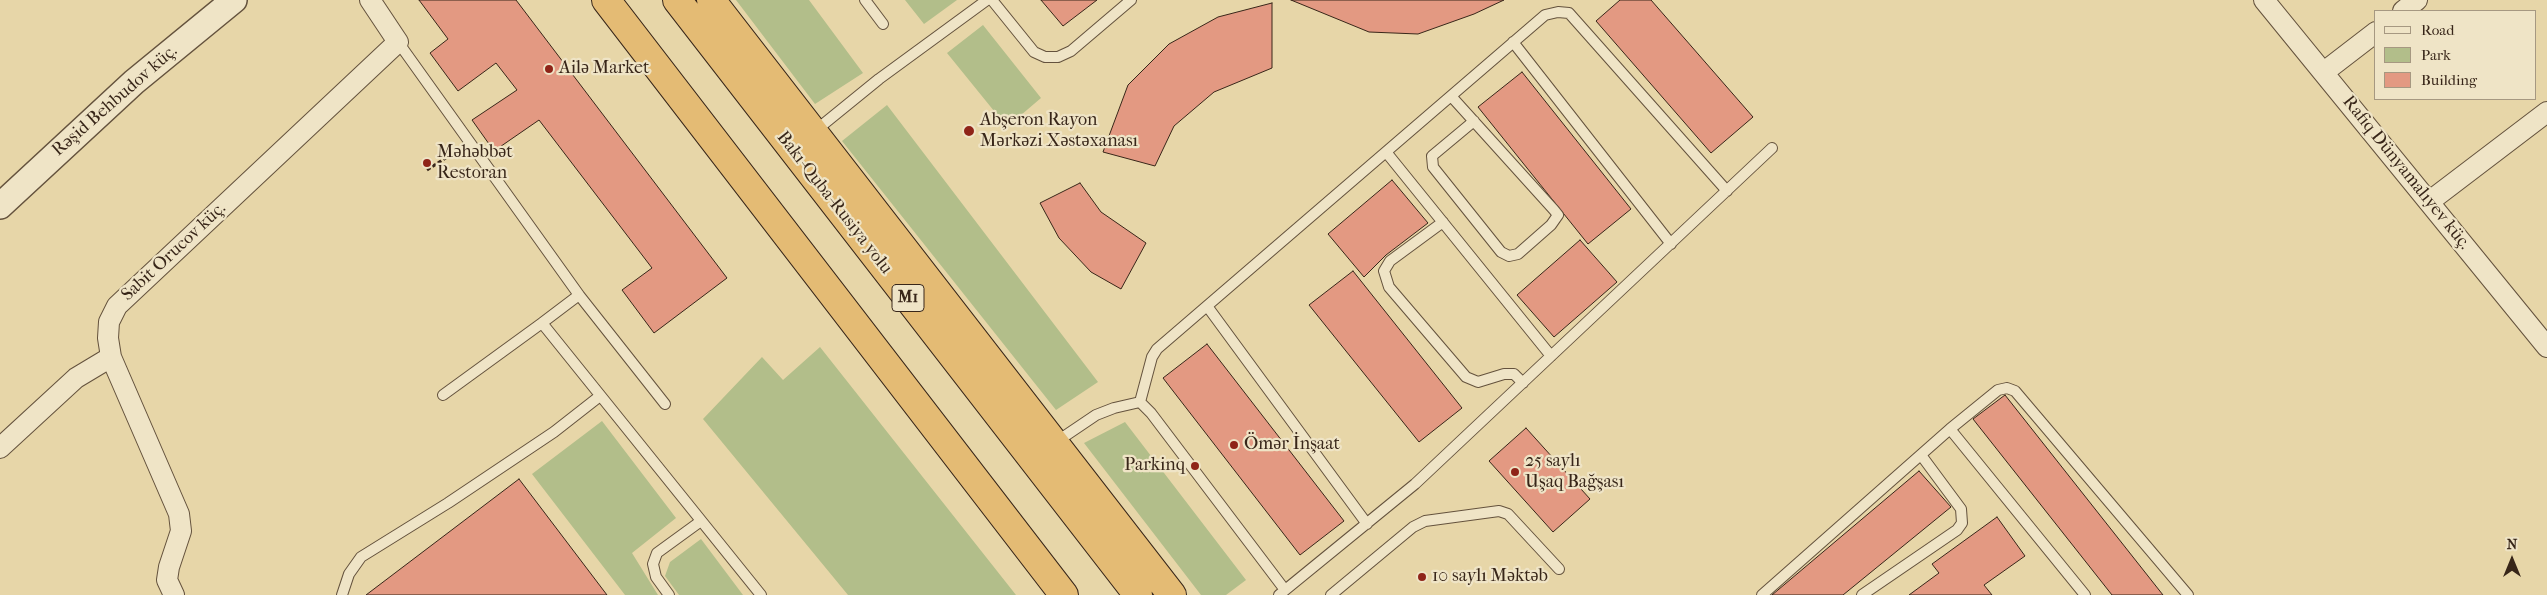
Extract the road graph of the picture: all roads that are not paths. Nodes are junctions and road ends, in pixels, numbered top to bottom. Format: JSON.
{"nodes":[{"id":1,"x":234,"y":0,"type":"edge"},
{"id":2,"x":370,"y":0,"type":"edge"},
{"id":3,"x":606,"y":0,"type":"edge"},
{"id":4,"x":677,"y":0,"type":"edge"},
{"id":5,"x":711,"y":0,"type":"edge"},
{"id":6,"x":865,"y":0,"type":"edge"},
{"id":7,"x":987,"y":0,"type":"edge"},
{"id":8,"x":992,"y":0,"type":"edge"},
{"id":9,"x":1131,"y":0,"type":"edge"},
{"id":10,"x":2264,"y":0,"type":"edge"},
{"id":11,"x":2417,"y":0,"type":"edge"},
{"id":12,"x":2404,"y":10,"type":"edge"},
{"id":13,"x":884,"y":24,"type":"dead end"},
{"id":14,"x":2374,"y":34,"type":"edge"},
{"id":15,"x":398,"y":42,"type":"junction"},
{"id":16,"x":1513,"y":42,"type":"junction"},
{"id":17,"x":2324,"y":72,"type":"junction"},
{"id":18,"x":1451,"y":96,"type":"junction"},
{"id":19,"x":2547,"y":112,"type":"edge"},
{"id":20,"x":1474,"y":121,"type":"junction"},
{"id":21,"x":814,"y":131,"type":"junction"},
{"id":22,"x":1772,"y":148,"type":"dead end"},
{"id":23,"x":1386,"y":152,"type":"junction"},
{"id":24,"x":1727,"y":191,"type":"junction"},
{"id":25,"x":2430,"y":202,"type":"junction"},
{"id":26,"x":0,"y":206,"type":"edge"},
{"id":27,"x":1443,"y":222,"type":"junction"},
{"id":28,"x":1671,"y":244,"type":"junction"},
{"id":29,"x":578,"y":295,"type":"junction"},
{"id":30,"x":1207,"y":306,"type":"junction"},
{"id":31,"x":542,"y":323,"type":"junction"},
{"id":32,"x":2547,"y":347,"type":"edge"},
{"id":33,"x":1551,"y":356,"type":"junction"},
{"id":34,"x":111,"y":357,"type":"junction"},
{"id":35,"x":1523,"y":383,"type":"junction"},
{"id":36,"x":443,"y":395,"type":"dead end"},
{"id":37,"x":600,"y":396,"type":"junction"},
{"id":38,"x":1140,"y":402,"type":"junction"},
{"id":39,"x":666,"y":404,"type":"dead end"},
{"id":40,"x":1950,"y":429,"type":"junction"},
{"id":41,"x":1054,"y":442,"type":"junction"},
{"id":42,"x":0,"y":448,"type":"edge"},
{"id":43,"x":1921,"y":455,"type":"junction"},
{"id":44,"x":701,"y":522,"type":"junction"},
{"id":45,"x":1366,"y":524,"type":"junction"},
{"id":46,"x":1559,"y":569,"type":"dead end"},
{"id":47,"x":1282,"y":592,"type":"edge"},
{"id":48,"x":174,"y":595,"type":"edge"},
{"id":49,"x":342,"y":595,"type":"edge"},
{"id":50,"x":669,"y":595,"type":"edge"},
{"id":51,"x":761,"y":595,"type":"edge"},
{"id":52,"x":1064,"y":595,"type":"edge"},
{"id":53,"x":1138,"y":595,"type":"edge"},
{"id":54,"x":1172,"y":595,"type":"edge"},
{"id":55,"x":1331,"y":595,"type":"edge"},
{"id":56,"x":1762,"y":595,"type":"edge"},
{"id":57,"x":1862,"y":595,"type":"edge"},
{"id":58,"x":2085,"y":595,"type":"edge"},
{"id":59,"x":2188,"y":595,"type":"edge"}],
"edges":[{"from":1,"to":26,"type":"street","name":"Rəşid Behbudov küç."},
{"from":2,"to":15,"type":"street"},
{"from":3,"to":52,"type":"highway"},
{"from":4,"to":53,"type":"highway","name":"Bakı-Quba-Rusiya yolu","number":"M1"},
{"from":5,"to":21,"type":"highway"},
{"from":6,"to":13,"type":"lane"},
{"from":7,"to":21,"type":"lane"},
{"from":8,"to":9,"type":"lane"},
{"from":10,"to":17,"type":"street","name":"Rafiq Dünyamalıyev küç."},
{"from":11,"to":12,"type":"street"},
{"from":14,"to":17,"type":"street"},
{"from":15,"to":29,"type":"lane"},
{"from":15,"to":34,"type":"street","name":"Sabit Orucov küç."},
{"from":16,"to":18,"type":"lane"},
{"from":16,"to":24,"type":"lane"},
{"from":16,"to":28,"type":"lane"},
{"from":17,"to":25,"type":"street","name":"Rafiq Dünyamalıyev küç."},
{"from":18,"to":20,"type":"lane"},
{"from":18,"to":23,"type":"lane"},
{"from":19,"to":25,"type":"street"},
{"from":20,"to":20,"type":"lane"},
{"from":21,"to":41,"type":"highway"},
{"from":22,"to":24,"type":"lane"},
{"from":23,"to":27,"type":"lane"},
{"from":23,"to":30,"type":"lane"},
{"from":24,"to":28,"type":"lane"},
{"from":25,"to":32,"type":"street","name":"Rafiq Dünyamalıyev küç."},
{"from":27,"to":33,"type":"lane"},
{"from":27,"to":35,"type":"lane"},
{"from":28,"to":33,"type":"lane"},
{"from":29,"to":31,"type":"lane"},
{"from":29,"to":39,"type":"lane"},
{"from":30,"to":38,"type":"lane"},
{"from":30,"to":45,"type":"lane"},
{"from":31,"to":36,"type":"lane"},
{"from":31,"to":37,"type":"lane"},
{"from":33,"to":35,"type":"lane"},
{"from":34,"to":42,"type":"street"},
{"from":34,"to":48,"type":"street","name":"Sabit Orucov küç."},
{"from":35,"to":45,"type":"lane"},
{"from":37,"to":44,"type":"lane"},
{"from":37,"to":49,"type":"lane"},
{"from":38,"to":41,"type":"lane"},
{"from":38,"to":47,"type":"lane"},
{"from":40,"to":43,"type":"lane"},
{"from":40,"to":58,"type":"lane"},
{"from":40,"to":59,"type":"lane"},
{"from":41,"to":54,"type":"highway"},
{"from":43,"to":56,"type":"lane"},
{"from":43,"to":57,"type":"lane"},
{"from":44,"to":50,"type":"lane"},
{"from":44,"to":51,"type":"lane"},
{"from":45,"to":47,"type":"lane"},
{"from":46,"to":55,"type":"lane"}]}
